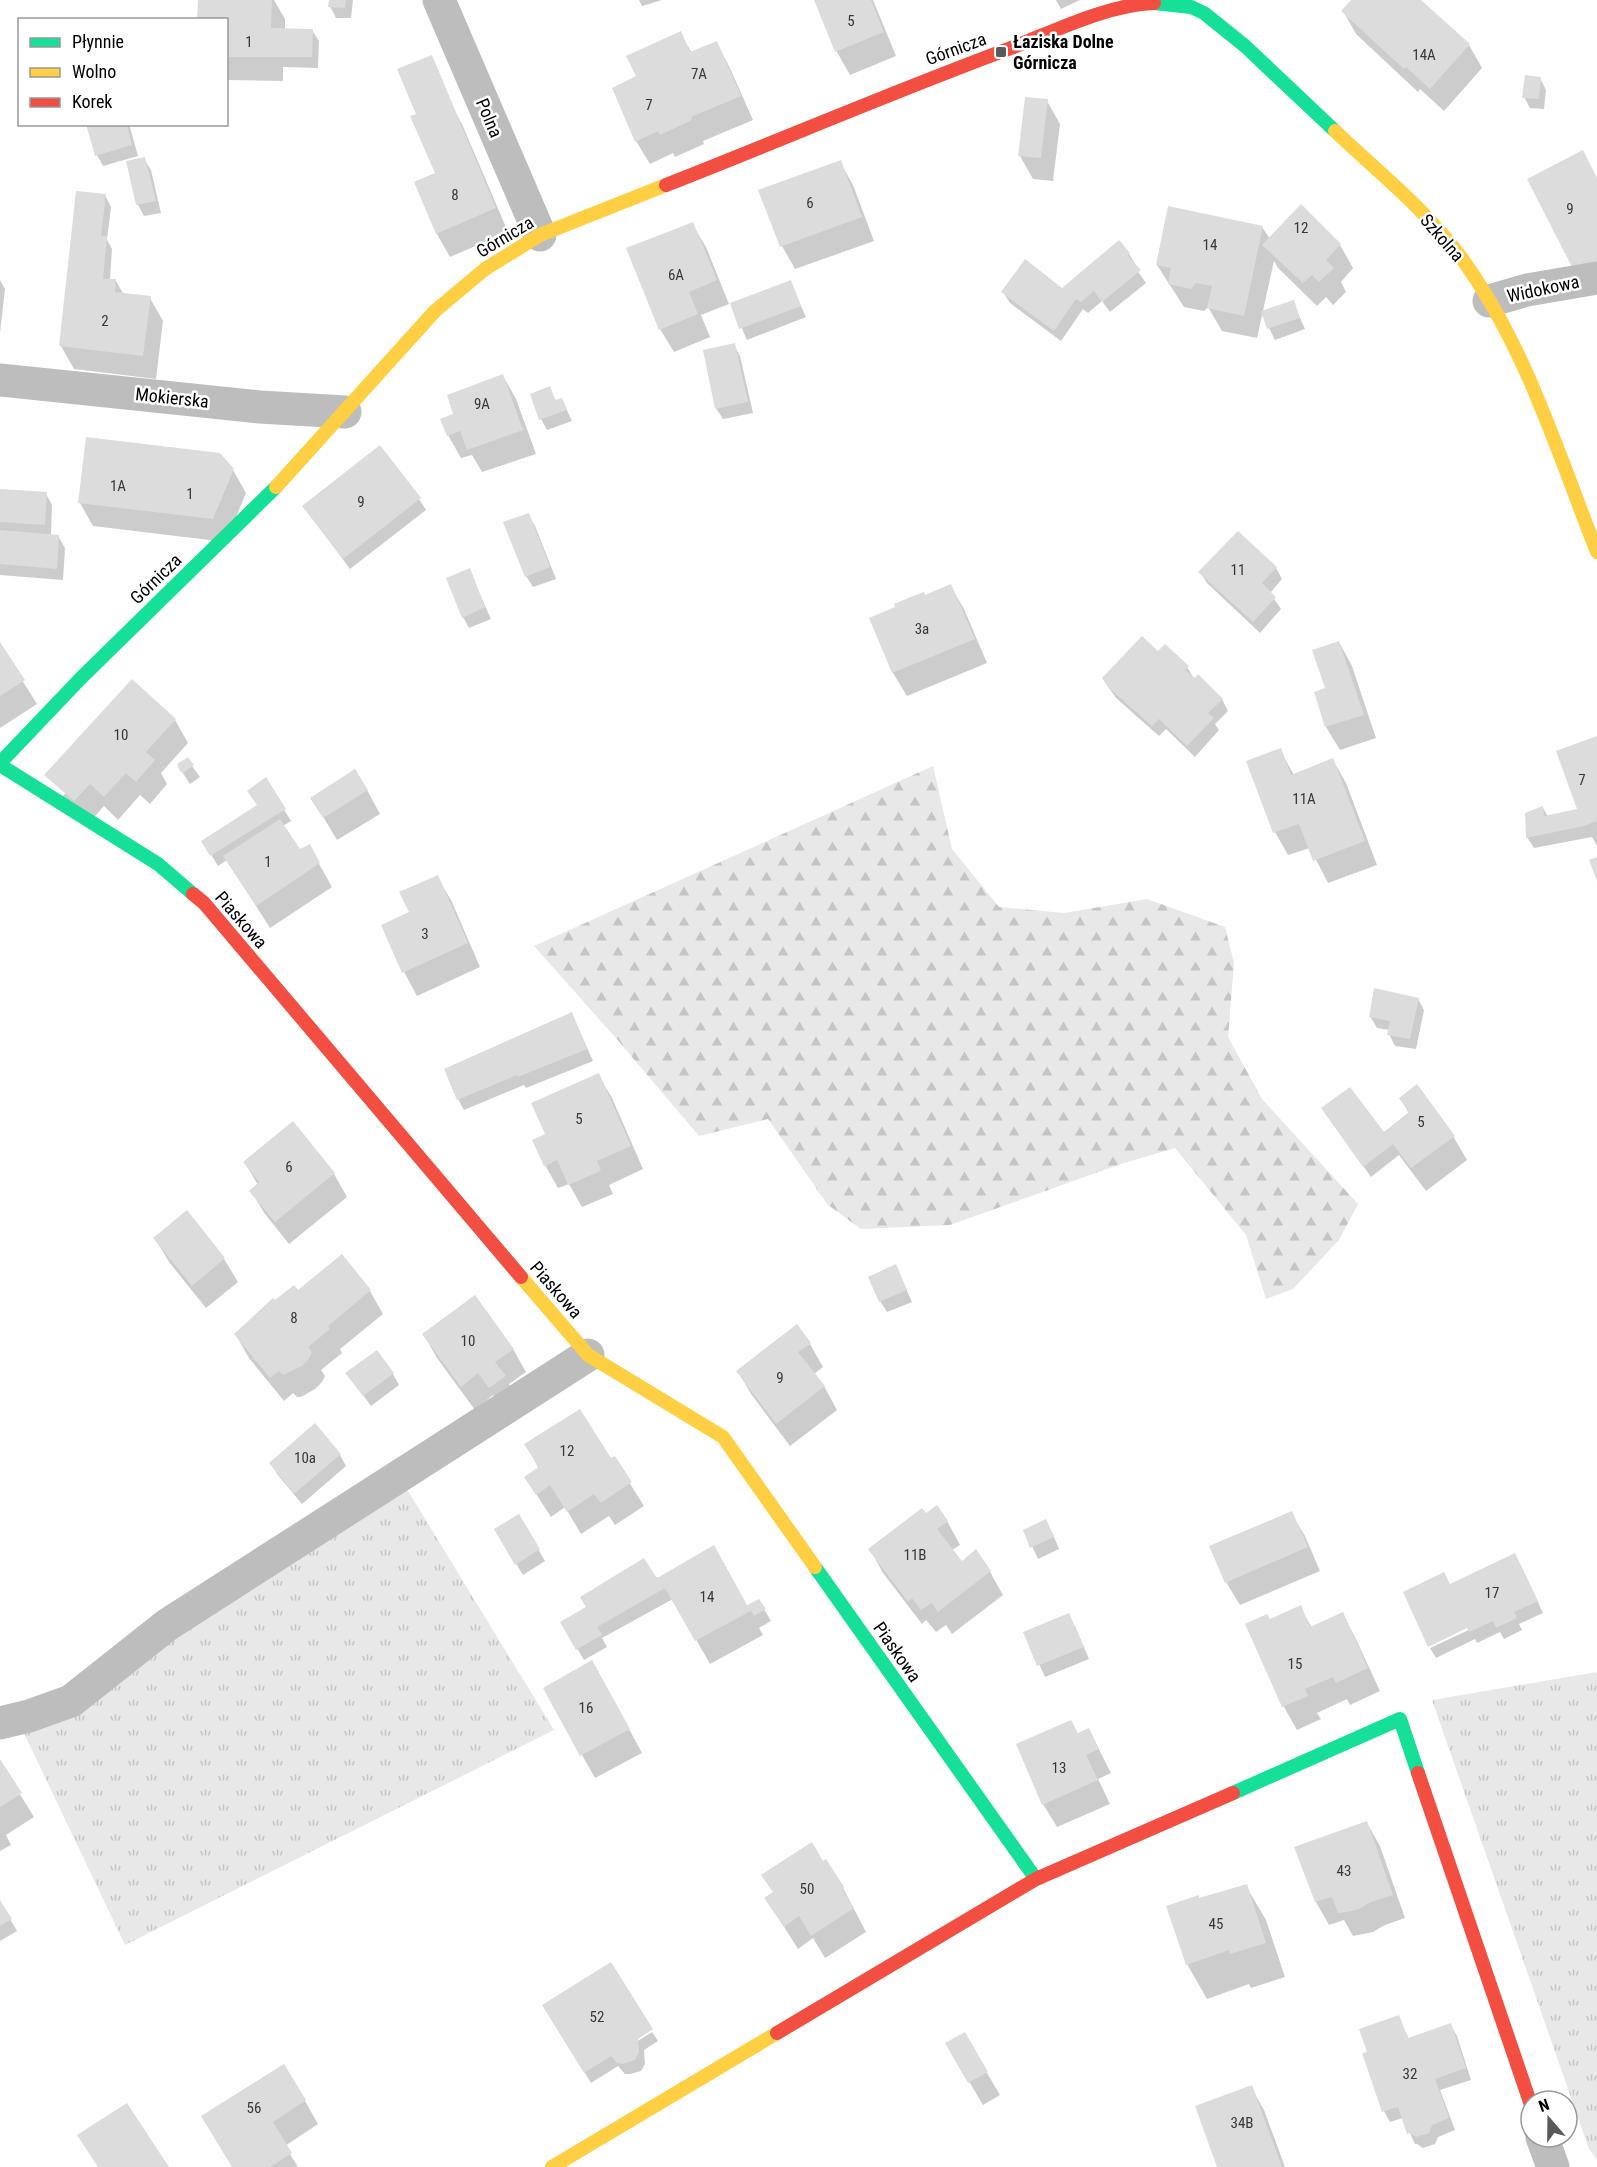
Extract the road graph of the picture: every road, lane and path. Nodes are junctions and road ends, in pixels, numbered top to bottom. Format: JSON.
{"nodes":[{"id":1,"x":439,"y":0,"type":"edge"},
{"id":2,"x":1193,"y":4,"type":"edge"},
{"id":3,"x":540,"y":235,"type":"junction"},
{"id":4,"x":1597,"y":278,"type":"edge"},
{"id":5,"x":1489,"y":301,"type":"junction"},
{"id":6,"x":0,"y":380,"type":"edge"},
{"id":7,"x":345,"y":412,"type":"junction"},
{"id":8,"x":1597,"y":552,"type":"edge"},
{"id":9,"x":0,"y":764,"type":"edge"},
{"id":10,"x":588,"y":1355,"type":"junction"},
{"id":11,"x":0,"y":1724,"type":"edge"},
{"id":12,"x":1036,"y":1879,"type":"junction"},
{"id":13,"x":1526,"y":2089,"type":"edge"},
{"id":14,"x":1546,"y":2149,"type":"edge"},
{"id":15,"x":552,"y":2167,"type":"edge"},
{"id":16,"x":1553,"y":2167,"type":"edge"}],
"edges":[{"from":1,"to":3,"type":"street","name":"Polna"},
{"from":2,"to":3,"type":"street","name":"Górnicza"},
{"from":2,"to":5,"type":"street","name":"Szkolna"},
{"from":3,"to":7,"type":"street","name":"Górnicza"},
{"from":4,"to":5,"type":"street","name":"Widokowa"},
{"from":5,"to":8,"type":"street","name":"Szkolna"},
{"from":6,"to":7,"type":"street","name":"Mokierska"},
{"from":7,"to":9,"type":"street","name":"Górnicza"},
{"from":9,"to":10,"type":"street","name":"Piaskowa"},
{"from":10,"to":11,"type":"street"},
{"from":10,"to":12,"type":"street","name":"Piaskowa"},
{"from":12,"to":13,"type":"street"},
{"from":12,"to":15,"type":"street"},
{"from":14,"to":16,"type":"street"}]}
